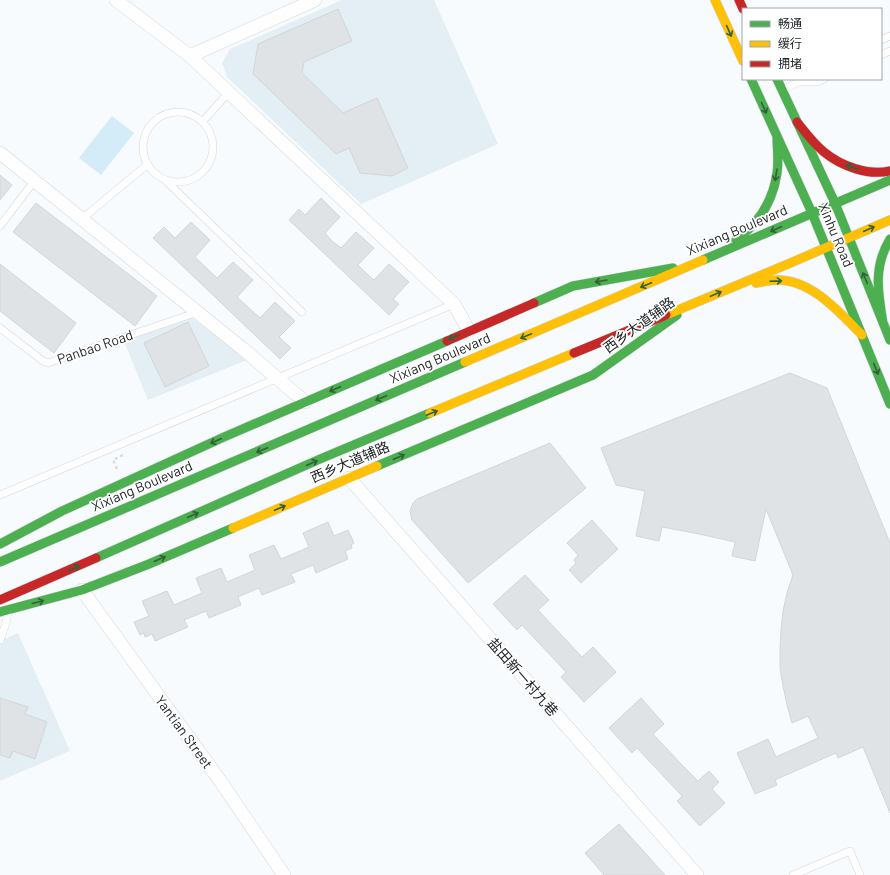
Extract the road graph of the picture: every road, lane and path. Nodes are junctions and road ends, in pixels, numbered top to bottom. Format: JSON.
{"nodes":[{"id":1,"x":116,"y":0,"type":"edge"},
{"id":2,"x":315,"y":0,"type":"edge"},
{"id":3,"x":715,"y":0,"type":"edge"},
{"id":4,"x":190,"y":56,"type":"junction"},
{"id":5,"x":742,"y":60,"type":"edge"},
{"id":6,"x":751,"y":80,"type":"edge"},
{"id":7,"x":777,"y":80,"type":"edge"},
{"id":8,"x":822,"y":80,"type":"edge"},
{"id":9,"x":801,"y":81,"type":"edge"},
{"id":10,"x":782,"y":90,"type":"junction"},
{"id":11,"x":229,"y":92,"type":"junction"},
{"id":12,"x":203,"y":121,"type":"junction"},
{"id":13,"x":797,"y":122,"type":"junction"},
{"id":14,"x":777,"y":136,"type":"junction"},
{"id":15,"x":0,"y":152,"type":"edge"},
{"id":16,"x":148,"y":164,"type":"junction"},
{"id":17,"x":890,"y":171,"type":"edge"},
{"id":18,"x":164,"y":179,"type":"junction"},
{"id":19,"x":35,"y":180,"type":"junction"},
{"id":20,"x":890,"y":180,"type":"edge"},
{"id":21,"x":835,"y":204,"type":"junction"},
{"id":22,"x":812,"y":214,"type":"junction"},
{"id":23,"x":83,"y":218,"type":"junction"},
{"id":24,"x":890,"y":220,"type":"edge"},
{"id":25,"x":0,"y":226,"type":"edge"},
{"id":26,"x":849,"y":238,"type":"junction"},
{"id":27,"x":890,"y":239,"type":"edge"},
{"id":28,"x":826,"y":248,"type":"junction"},
{"id":29,"x":717,"y":254,"type":"junction"},
{"id":30,"x":695,"y":264,"type":"junction"},
{"id":31,"x":738,"y":285,"type":"junction"},
{"id":32,"x":695,"y":302,"type":"junction"},
{"id":33,"x":454,"y":304,"type":"junction"},
{"id":34,"x":198,"y":312,"type":"junction"},
{"id":35,"x":302,"y":312,"type":"dead end"},
{"id":36,"x":883,"y":323,"type":"junction"},
{"id":37,"x":0,"y":328,"type":"edge"},
{"id":38,"x":469,"y":331,"type":"junction"},
{"id":39,"x":862,"y":335,"type":"junction"},
{"id":40,"x":890,"y":340,"type":"edge"},
{"id":41,"x":278,"y":378,"type":"junction"},
{"id":42,"x":305,"y":402,"type":"junction"},
{"id":43,"x":890,"y":404,"type":"edge"},
{"id":44,"x":119,"y":457,"type":"dead end"},
{"id":45,"x":117,"y":469,"type":"dead end"},
{"id":46,"x":349,"y":478,"type":"junction"},
{"id":47,"x":0,"y":495,"type":"edge"},
{"id":48,"x":0,"y":544,"type":"edge"},
{"id":49,"x":0,"y":562,"type":"edge"},
{"id":50,"x":82,"y":590,"type":"junction"},
{"id":51,"x":3,"y":599,"type":"edge"},
{"id":52,"x":4,"y":611,"type":"edge"},
{"id":53,"x":0,"y":640,"type":"edge"},
{"id":54,"x":284,"y":875,"type":"edge"},
{"id":55,"x":697,"y":875,"type":"edge"},
{"id":56,"x":793,"y":875,"type":"edge"},
{"id":57,"x":860,"y":875,"type":"edge"}],
"edges":[{"from":1,"to":4,"type":"street"},
{"from":2,"to":4,"type":"street"},
{"from":3,"to":5,"type":"main road","one_way":true},
{"from":4,"to":11,"type":"street"},
{"from":6,"to":14,"type":"main road","name":"Xinhu Road","one_way":true},
{"from":7,"to":10,"type":"main road","name":"Xinhu Road"},
{"from":8,"to":9,"type":"lane"},
{"from":9,"to":10,"type":"lane"},
{"from":10,"to":13,"type":"main road","name":"Xinhu Road"},
{"from":11,"to":12,"type":"lane"},
{"from":11,"to":33,"type":"street"},
{"from":12,"to":16,"type":"lane"},
{"from":12,"to":18,"type":"lane"},
{"from":17,"to":13,"type":"main road","one_way":true},
{"from":13,"to":21,"type":"main road","name":"Xinhu Road"},
{"from":14,"to":22,"type":"main road","name":"Xinhu Road"},
{"from":14,"to":29,"type":"main road","one_way":true},
{"from":15,"to":19,"type":"street"},
{"from":16,"to":18,"type":"lane"},
{"from":16,"to":23,"type":"lane"},
{"from":18,"to":35,"type":"lane"},
{"from":19,"to":23,"type":"street"},
{"from":19,"to":25,"type":"lane"},
{"from":20,"to":21,"type":"main road","name":"Xixiang Boulevard"},
{"from":21,"to":22,"type":"main road","name":"Xixiang Boulevard"},
{"from":21,"to":26,"type":"main road","name":"Xinhu Road"},
{"from":22,"to":28,"type":"main road","name":"Xinhu Road"},
{"from":22,"to":29,"type":"main road","name":"Xixiang Boulevard","one_way":true},
{"from":23,"to":34,"type":"street"},
{"from":26,"to":24,"type":"main road","one_way":true},
{"from":26,"to":28,"type":"main road"},
{"from":36,"to":26,"type":"main road","name":"Xinhu Road","one_way":true},
{"from":27,"to":36,"type":"main road"},
{"from":28,"to":31,"type":"main road"},
{"from":28,"to":39,"type":"main road","name":"Xinhu Road"},
{"from":29,"to":30,"type":"main road","name":"Xixiang Boulevard"},
{"from":30,"to":38,"type":"main road","one_way":true},
{"from":30,"to":49,"type":"main road","name":"Xixiang Boulevard","one_way":true},
{"from":32,"to":31,"type":"main road","one_way":true},
{"from":31,"to":39,"type":"main road","one_way":true},
{"from":46,"to":32,"type":"main road","name":"西乡大道辅路","one_way":true},
{"from":51,"to":32,"type":"main road","one_way":true},
{"from":33,"to":38,"type":"street"},
{"from":33,"to":41,"type":"lane"},
{"from":34,"to":37,"type":"lane","name":"Panbao Road"},
{"from":34,"to":41,"type":"street"},
{"from":36,"to":40,"type":"main road","name":"Xinhu Road"},
{"from":38,"to":42,"type":"main road","one_way":true},
{"from":39,"to":43,"type":"main road","name":"Xinhu Road","one_way":true},
{"from":41,"to":42,"type":"street"},
{"from":41,"to":47,"type":"lane"},
{"from":42,"to":48,"type":"main road","one_way":true},
{"from":44,"to":45,"type":"path"},
{"from":50,"to":46,"type":"main road","name":"西乡大道辅路","one_way":true},
{"from":46,"to":55,"type":"street","name":"盐田新一村九巷"},
{"from":52,"to":50,"type":"main road","name":"西乡大道辅路","one_way":true},
{"from":50,"to":54,"type":"street","name":"Yantian Street"},
{"from":51,"to":52,"type":"lane"},
{"from":52,"to":53,"type":"lane"},
{"from":56,"to":57,"type":"lane"}]}
